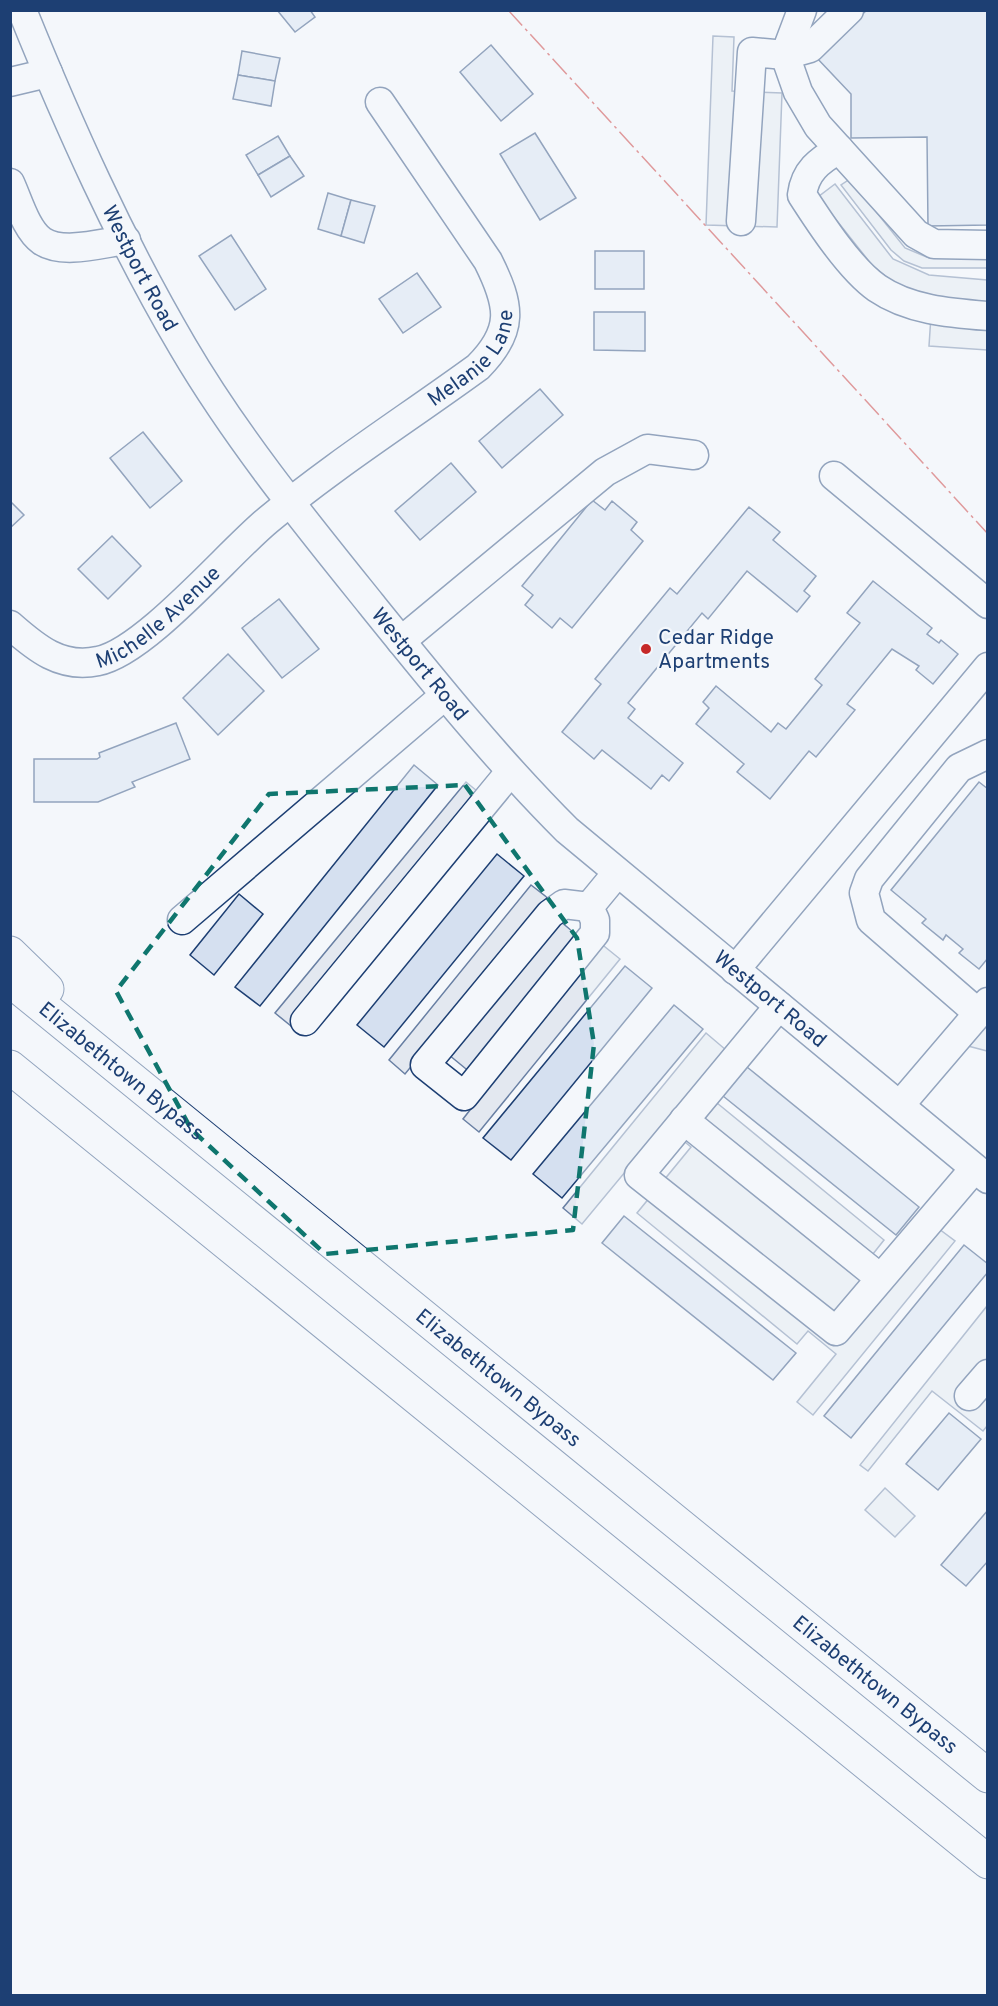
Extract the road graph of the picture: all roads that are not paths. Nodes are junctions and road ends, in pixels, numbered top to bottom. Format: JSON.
{"nodes":[{"id":1,"x":22,"y":10,"type":"edge"},
{"id":2,"x":802,"y":10,"type":"edge"},
{"id":3,"x":849,"y":10,"type":"edge"},
{"id":4,"x":785,"y":55,"type":"junction"},
{"id":5,"x":48,"y":73,"type":"junction"},
{"id":6,"x":10,"y":82,"type":"edge"},
{"id":7,"x":380,"y":102,"type":"dead end"},
{"id":8,"x":839,"y":149,"type":"junction"},
{"id":9,"x":10,"y":183,"type":"edge"},
{"id":10,"x":741,"y":221,"type":"dead end"},
{"id":11,"x":126,"y":240,"type":"junction"},
{"id":12,"x":987,"y":245,"type":"edge"},
{"id":13,"x":987,"y":316,"type":"edge"},
{"id":14,"x":694,"y":455,"type":"dead end"},
{"id":15,"x":834,"y":476,"type":"dead end"},
{"id":16,"x":290,"y":503,"type":"junction"},
{"id":17,"x":987,"y":604,"type":"edge"},
{"id":18,"x":10,"y":625,"type":"edge"},
{"id":19,"x":401,"y":642,"type":"junction"},
{"id":20,"x":987,"y":667,"type":"edge"},
{"id":21,"x":444,"y":696,"type":"junction"},
{"id":22,"x":987,"y":754,"type":"edge"},
{"id":23,"x":510,"y":772,"type":"junction"},
{"id":24,"x":617,"y":873,"type":"junction"},
{"id":25,"x":589,"y":907,"type":"junction"},
{"id":26,"x":182,"y":920,"type":"dead end"},
{"id":27,"x":10,"y":953,"type":"edge"},
{"id":28,"x":735,"y":970,"type":"junction"},
{"id":29,"x":10,"y":980,"type":"edge"},
{"id":30,"x":779,"y":1006,"type":"junction"},
{"id":31,"x":983,"y":1007,"type":"edge"},
{"id":32,"x":305,"y":1021,"type":"dead end"},
{"id":33,"x":10,"y":1067,"type":"edge"},
{"id":34,"x":10,"y":1082,"type":"edge"},
{"id":35,"x":157,"y":1099,"type":"junction"},
{"id":36,"x":900,"y":1105,"type":"junction"},
{"id":37,"x":684,"y":1120,"type":"junction"},
{"id":38,"x":981,"y":1174,"type":"edge"},
{"id":39,"x":211,"y":1230,"type":"junction"},
{"id":40,"x":880,"y":1278,"type":"junction"},
{"id":41,"x":987,"y":1374,"type":"edge"},
{"id":42,"x":969,"y":1396,"type":"dead end"},
{"id":43,"x":987,"y":1776,"type":"edge"},
{"id":44,"x":987,"y":1862,"type":"edge"}],
"edges":[{"from":1,"to":5,"type":"street","name":"Westport Road"},
{"from":2,"to":4,"type":"street"},
{"from":3,"to":4,"type":"street"},
{"from":4,"to":8,"type":"street"},
{"from":4,"to":10,"type":"street"},
{"from":5,"to":6,"type":"street"},
{"from":5,"to":11,"type":"street","name":"Westport Road"},
{"from":7,"to":16,"type":"street","name":"Melanie Lane"},
{"from":8,"to":12,"type":"street"},
{"from":8,"to":13,"type":"street"},
{"from":9,"to":11,"type":"street"},
{"from":11,"to":16,"type":"street","name":"Westport Road"},
{"from":14,"to":19,"type":"street"},
{"from":15,"to":17,"type":"street"},
{"from":16,"to":18,"type":"street","name":"Michelle Avenue"},
{"from":16,"to":19,"type":"street","name":"Westport Road"},
{"from":19,"to":21,"type":"street","name":"Westport Road"},
{"from":20,"to":28,"type":"street"},
{"from":21,"to":23,"type":"street","name":"Westport Road"},
{"from":21,"to":26,"type":"street"},
{"from":22,"to":31,"type":"street"},
{"from":23,"to":24,"type":"street","name":"Westport Road"},
{"from":23,"to":32,"type":"street"},
{"from":24,"to":25,"type":"street"},
{"from":24,"to":28,"type":"street","name":"Westport Road"},
{"from":25,"to":25,"type":"street"},
{"from":27,"to":35,"type":"highway"},
{"from":28,"to":30,"type":"street","name":"Westport Road"},
{"from":29,"to":35,"type":"highway","name":"Elizabethtown Bypass"},
{"from":30,"to":36,"type":"street","name":"Westport Road"},
{"from":30,"to":37,"type":"street"},
{"from":31,"to":36,"type":"street"},
{"from":33,"to":39,"type":"highway"},
{"from":34,"to":39,"type":"highway"},
{"from":35,"to":43,"type":"highway","name":"Elizabethtown Bypass"},
{"from":36,"to":38,"type":"street","name":"Westport Road"},
{"from":37,"to":40,"type":"street"},
{"from":37,"to":40,"type":"street"},
{"from":38,"to":40,"type":"street"},
{"from":39,"to":44,"type":"highway"},
{"from":41,"to":42,"type":"street"}]}
